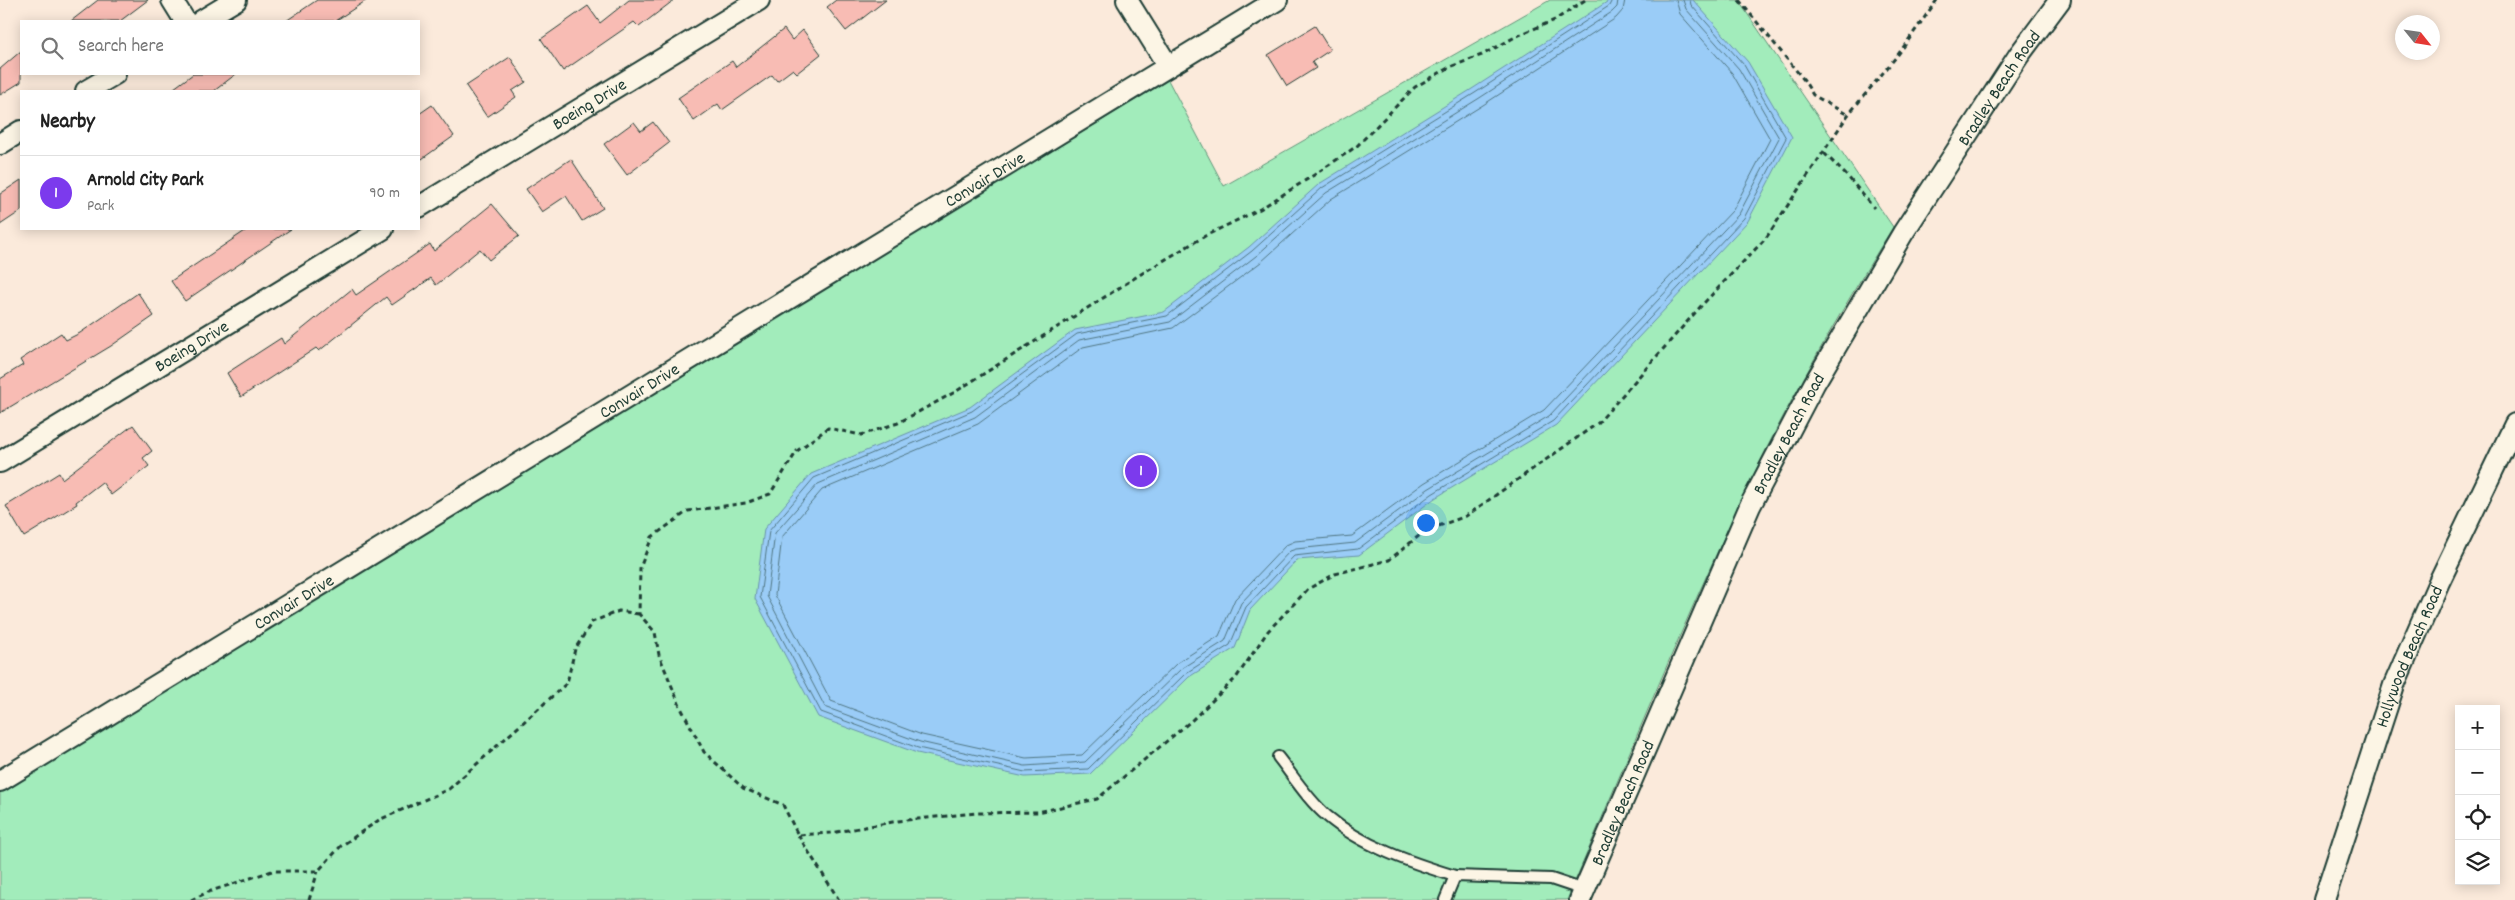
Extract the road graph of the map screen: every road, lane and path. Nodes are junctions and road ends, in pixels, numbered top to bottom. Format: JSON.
{"nodes":[{"id":1,"x":172,"y":0,"type":"edge"},
{"id":2,"x":236,"y":0,"type":"edge"},
{"id":3,"x":759,"y":0,"type":"edge"},
{"id":4,"x":1127,"y":0,"type":"edge"},
{"id":5,"x":1276,"y":0,"type":"edge"},
{"id":6,"x":1585,"y":0,"type":"edge"},
{"id":7,"x":1739,"y":0,"type":"edge"},
{"id":8,"x":1937,"y":0,"type":"edge"},
{"id":9,"x":2060,"y":0,"type":"edge"},
{"id":10,"x":184,"y":20,"type":"edge"},
{"id":11,"x":203,"y":20,"type":"edge"},
{"id":12,"x":1168,"y":66,"type":"junction"},
{"id":13,"x":113,"y":75,"type":"edge"},
{"id":14,"x":88,"y":90,"type":"edge"},
{"id":15,"x":1848,"y":115,"type":"junction"},
{"id":16,"x":20,"y":132,"type":"edge"},
{"id":17,"x":0,"y":144,"type":"edge"},
{"id":18,"x":1824,"y":153,"type":"junction"},
{"id":19,"x":420,"y":206,"type":"edge"},
{"id":20,"x":1874,"y":208,"type":"dead end"},
{"id":21,"x":381,"y":230,"type":"edge"},
{"id":22,"x":2515,"y":424,"type":"edge"},
{"id":23,"x":0,"y":462,"type":"edge"},
{"id":24,"x":639,"y":614,"type":"junction"},
{"id":25,"x":1278,"y":756,"type":"dead end"},
{"id":26,"x":0,"y":781,"type":"edge"},
{"id":27,"x":798,"y":835,"type":"junction"},
{"id":28,"x":318,"y":870,"type":"junction"},
{"id":29,"x":1455,"y":876,"type":"junction"},
{"id":30,"x":1582,"y":895,"type":"edge"},
{"id":31,"x":191,"y":900,"type":"edge"},
{"id":32,"x":309,"y":900,"type":"edge"},
{"id":33,"x":839,"y":900,"type":"edge"},
{"id":34,"x":1446,"y":900,"type":"edge"},
{"id":35,"x":2324,"y":900,"type":"edge"}],
"edges":[{"from":1,"to":10,"type":"street"},
{"from":2,"to":11,"type":"street"},
{"from":3,"to":19,"type":"street","name":"Boeing Drive"},
{"from":4,"to":12,"type":"street"},
{"from":5,"to":12,"type":"street","name":"Convair Drive"},
{"from":6,"to":24,"type":"path"},
{"from":7,"to":15,"type":"path"},
{"from":8,"to":15,"type":"path"},
{"from":9,"to":30,"type":"street","name":"Bradley Beach Road"},
{"from":12,"to":26,"type":"street","name":"Convair Drive"},
{"from":13,"to":14,"type":"street"},
{"from":15,"to":18,"type":"path"},
{"from":16,"to":17,"type":"street"},
{"from":18,"to":20,"type":"path"},
{"from":18,"to":27,"type":"path"},
{"from":21,"to":23,"type":"street","name":"Boeing Drive"},
{"from":22,"to":35,"type":"street","name":"Hollywood Beach Road"},
{"from":24,"to":27,"type":"path"},
{"from":24,"to":28,"type":"path"},
{"from":25,"to":29,"type":"lane"},
{"from":27,"to":33,"type":"path"},
{"from":28,"to":31,"type":"path"},
{"from":28,"to":32,"type":"path"},
{"from":29,"to":30,"type":"lane"},
{"from":29,"to":34,"type":"lane"}]}
